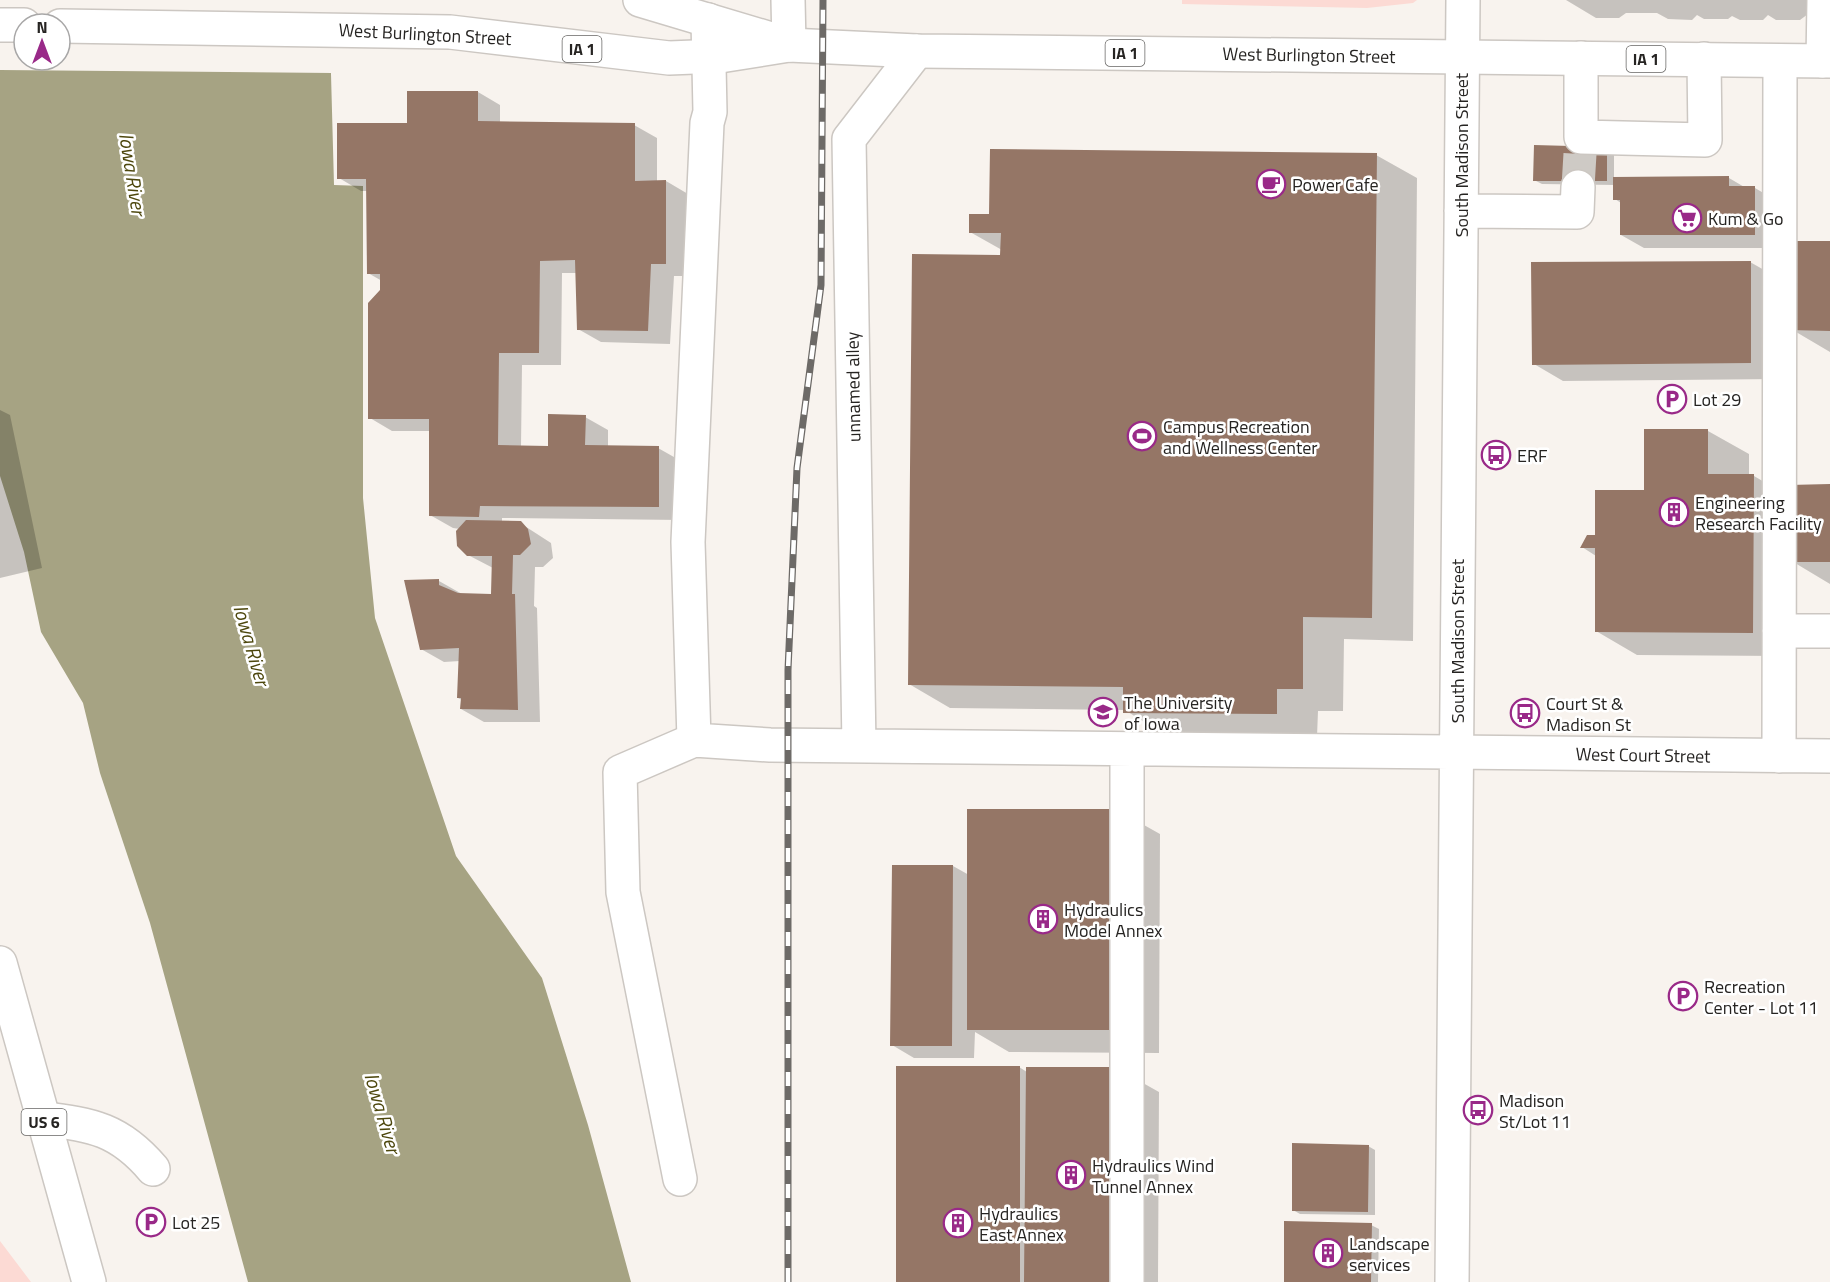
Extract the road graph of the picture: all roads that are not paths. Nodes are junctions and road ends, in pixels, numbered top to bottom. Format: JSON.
{"nodes":[{"id":1,"x":640,"y":0,"type":"edge"},
{"id":2,"x":788,"y":0,"type":"edge"},
{"id":3,"x":1462,"y":0,"type":"edge"},
{"id":4,"x":1824,"y":0,"type":"edge"},
{"id":5,"x":708,"y":20,"type":"junction"},
{"id":6,"x":72,"y":26,"type":"edge"},
{"id":7,"x":789,"y":45,"type":"junction"},
{"id":8,"x":917,"y":51,"type":"junction"},
{"id":9,"x":708,"y":56,"type":"junction"},
{"id":10,"x":1462,"y":57,"type":"junction"},
{"id":11,"x":1581,"y":58,"type":"junction"},
{"id":12,"x":1704,"y":59,"type":"junction"},
{"id":13,"x":1780,"y":60,"type":"junction"},
{"id":14,"x":1826,"y":61,"type":"edge"},
{"id":15,"x":1578,"y":188,"type":"tunnel mouth"},
{"id":16,"x":1461,"y":211,"type":"junction"},
{"id":17,"x":1779,"y":631,"type":"junction"},
{"id":18,"x":1830,"y":631,"type":"edge"},
{"id":19,"x":694,"y":740,"type":"junction"},
{"id":20,"x":859,"y":746,"type":"junction"},
{"id":21,"x":1127,"y":749,"type":"junction"},
{"id":22,"x":1456,"y":753,"type":"junction"},
{"id":23,"x":1779,"y":756,"type":"junction"},
{"id":24,"x":1830,"y":756,"type":"edge"},
{"id":25,"x":0,"y":963,"type":"edge"},
{"id":26,"x":44,"y":1119,"type":"junction"},
{"id":27,"x":153,"y":1169,"type":"dead end"},
{"id":28,"x":680,"y":1179,"type":"dead end"},
{"id":29,"x":89,"y":1282,"type":"edge"},
{"id":30,"x":1126,"y":1282,"type":"edge"},
{"id":31,"x":1452,"y":1282,"type":"edge"}],
"edges":[{"from":1,"to":5,"type":"main road","name":"West Burlington Street","number":"IA 1"},
{"from":2,"to":7,"type":"main road"},
{"from":3,"to":10,"type":"main road","name":"South Madison Street"},
{"from":4,"to":14,"type":"main road"},
{"from":5,"to":7,"type":"main road","name":"West Burlington Street","number":"IA 1"},
{"from":5,"to":9,"type":"main road"},
{"from":6,"to":9,"type":"main road","name":"West Burlington Street","number":"IA 1"},
{"from":7,"to":8,"type":"main road","name":"West Burlington Street","number":"IA 1"},
{"from":7,"to":9,"type":"main road","name":"West Burlington Street","number":"IA 1"},
{"from":8,"to":10,"type":"main road","name":"West Burlington Street","number":"IA 1"},
{"from":8,"to":20,"type":"main road","name":"unnamed alley"},
{"from":9,"to":19,"type":"main road"},
{"from":10,"to":11,"type":"main road","name":"West Burlington Street","number":"IA 1"},
{"from":10,"to":16,"type":"main road","name":"South Madison Street"},
{"from":11,"to":12,"type":"main road","name":"West Burlington Street","number":"IA 1"},
{"from":11,"to":12,"type":"main road"},
{"from":12,"to":13,"type":"main road","name":"West Burlington Street","number":"IA 1"},
{"from":13,"to":14,"type":"main road","name":"West Burlington Street","number":"IA 1"},
{"from":13,"to":17,"type":"main road"},
{"from":15,"to":16,"type":"main road"},
{"from":16,"to":22,"type":"main road","name":"South Madison Street"},
{"from":17,"to":18,"type":"main road"},
{"from":17,"to":23,"type":"main road"},
{"from":19,"to":20,"type":"main road","name":"West Court Street"},
{"from":19,"to":28,"type":"main road"},
{"from":20,"to":21,"type":"main road","name":"West Court Street"},
{"from":21,"to":22,"type":"main road","name":"West Court Street"},
{"from":21,"to":30,"type":"main road"},
{"from":22,"to":23,"type":"main road","name":"West Court Street"},
{"from":22,"to":31,"type":"main road","name":"South Madison Street"},
{"from":23,"to":24,"type":"main road","name":"West Court Street"},
{"from":25,"to":26,"type":"main road","number":"US 6"},
{"from":26,"to":27,"type":"main road"},
{"from":26,"to":29,"type":"main road","number":"US 6"}]}
